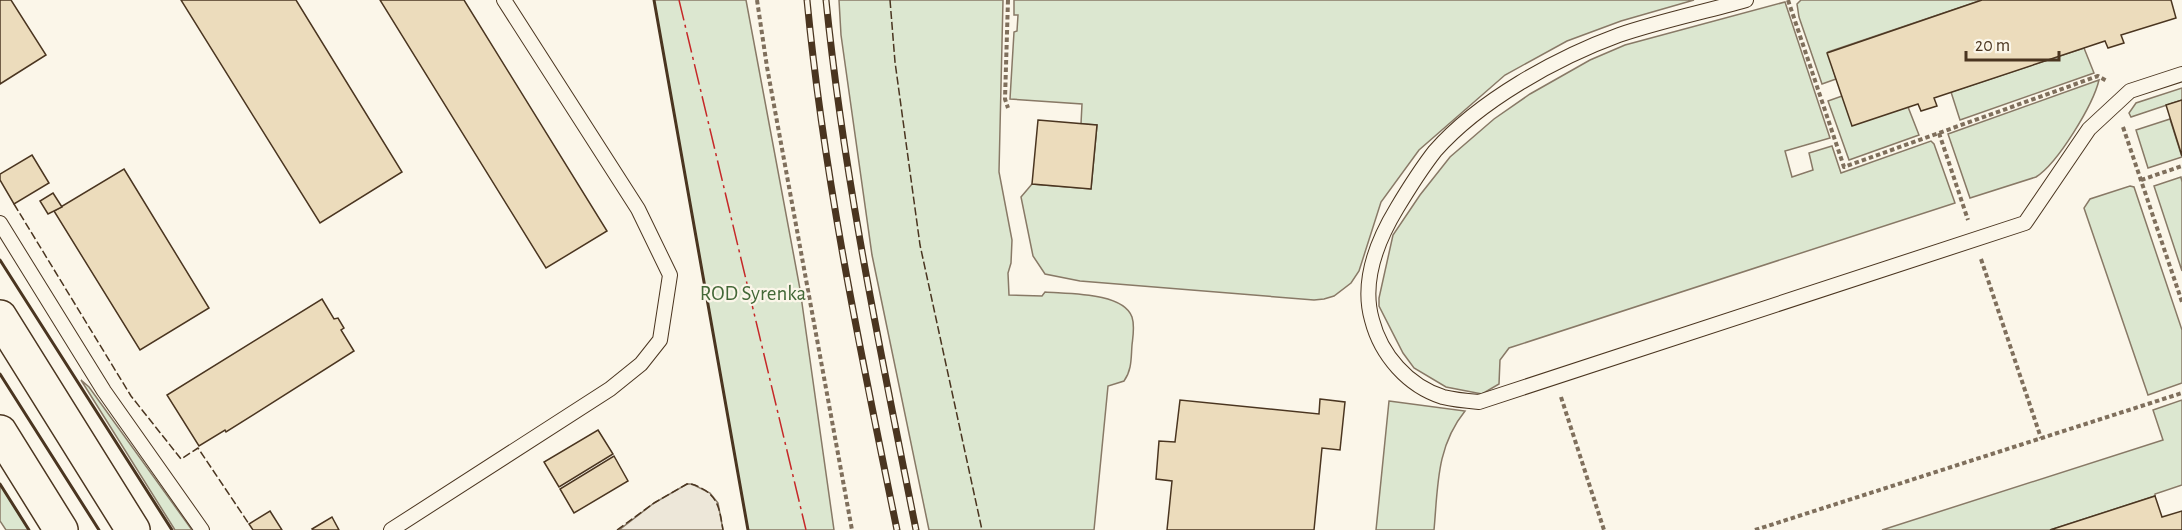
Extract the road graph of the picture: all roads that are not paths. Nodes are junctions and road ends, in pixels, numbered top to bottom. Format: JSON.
{"nodes":[{"id":1,"x":504,"y":0,"type":"edge"},
{"id":2,"x":1746,"y":0,"type":"edge"},
{"id":3,"x":2182,"y":74,"type":"edge"},
{"id":4,"x":0,"y":223,"type":"edge"},
{"id":5,"x":0,"y":317,"type":"edge"},
{"id":6,"x":0,"y":432,"type":"edge"},
{"id":7,"x":61,"y":530,"type":"edge"},
{"id":8,"x":133,"y":530,"type":"edge"},
{"id":9,"x":202,"y":530,"type":"edge"},
{"id":10,"x":391,"y":530,"type":"edge"}],
"edges":[{"from":1,"to":10,"type":"lane"},
{"from":2,"to":3,"type":"lane"},
{"from":4,"to":9,"type":"lane"},
{"from":5,"to":8,"type":"main road"},
{"from":6,"to":7,"type":"main road"}]}
